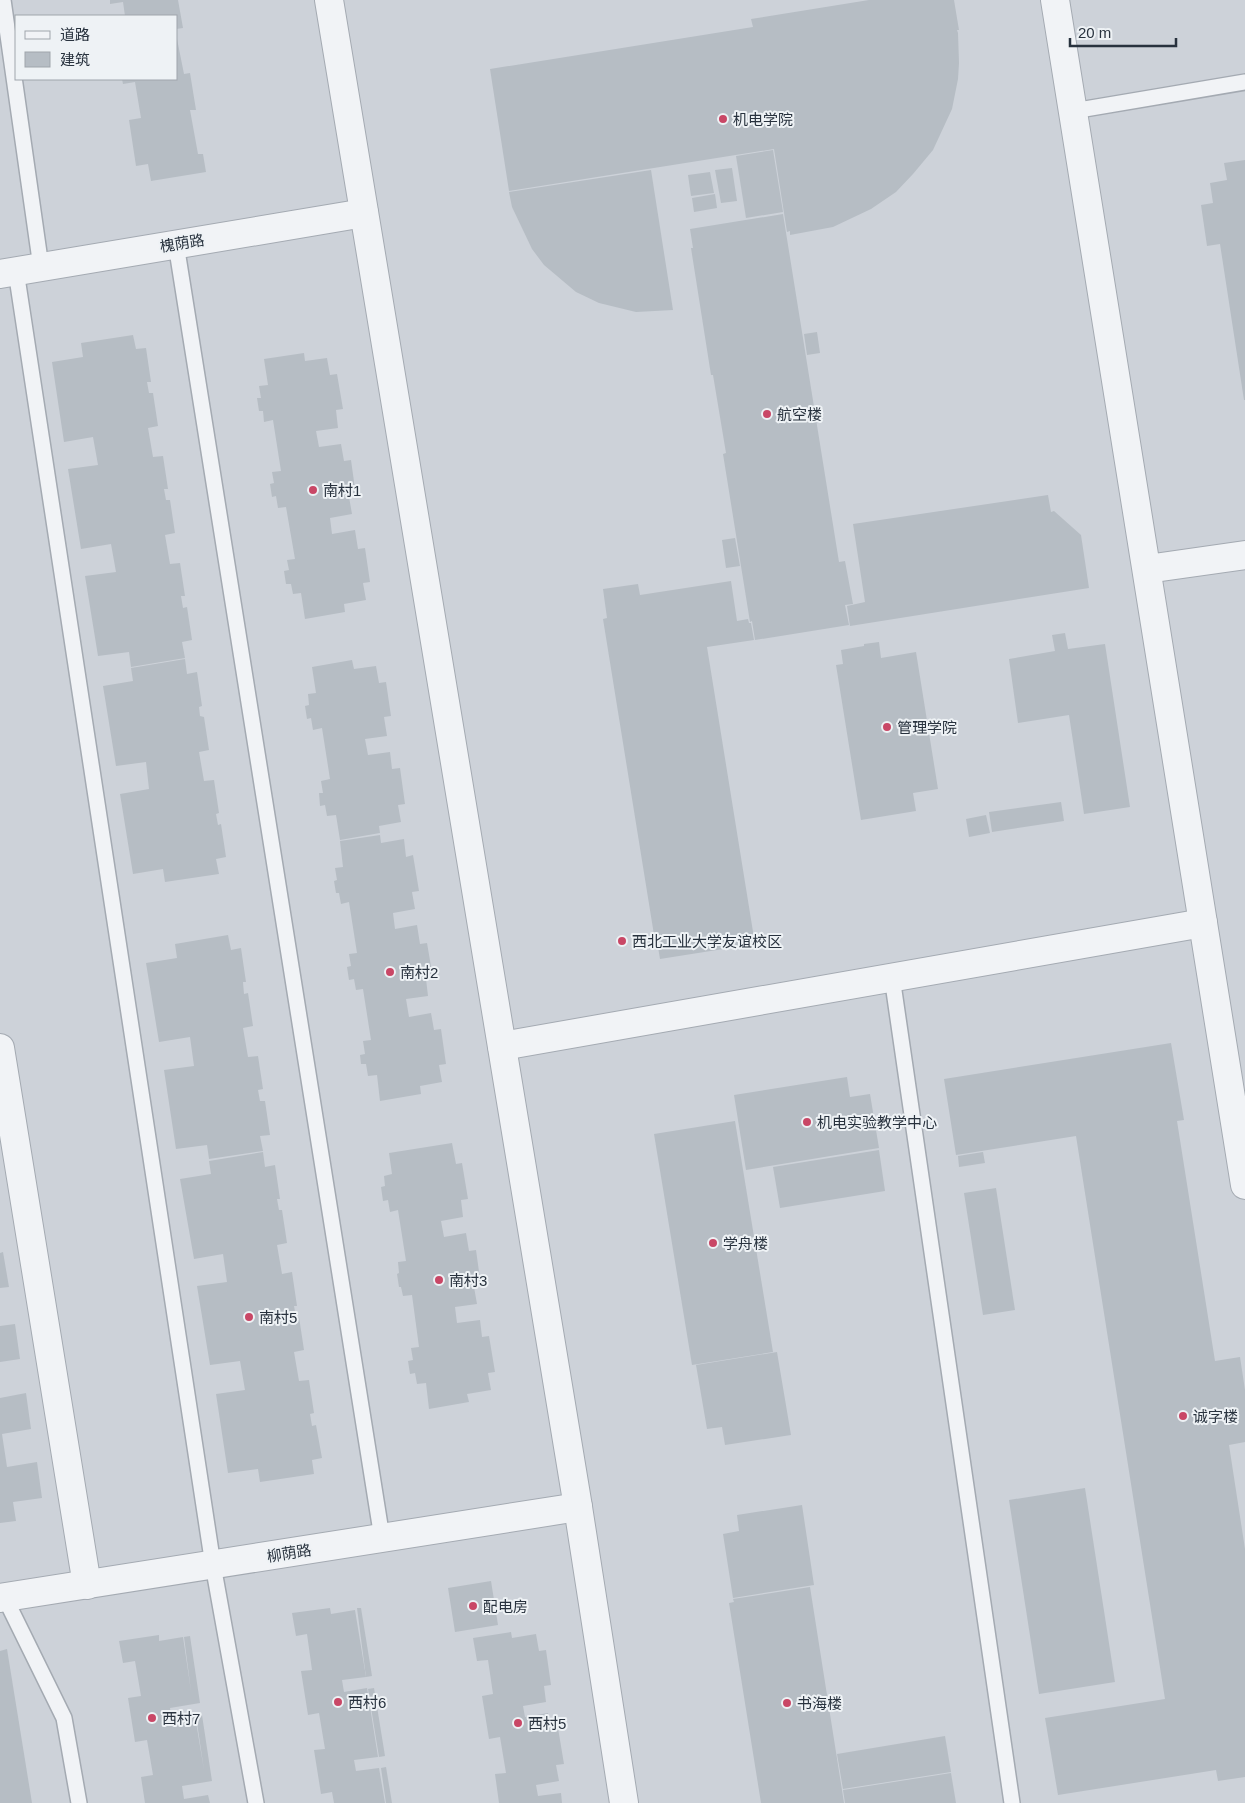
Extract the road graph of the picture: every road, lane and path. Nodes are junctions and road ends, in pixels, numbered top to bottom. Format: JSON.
{"nodes":[{"id":1,"x":3,"y":0,"type":"edge"},
{"id":2,"x":329,"y":0,"type":"edge"},
{"id":3,"x":1055,"y":0,"type":"edge"},
{"id":4,"x":1245,"y":82,"type":"edge"},
{"id":5,"x":1073,"y":111,"type":"junction"},
{"id":6,"x":364,"y":213,"type":"junction"},
{"id":7,"x":176,"y":244,"type":"junction"},
{"id":8,"x":19,"y":271,"type":"edge"},
{"id":9,"x":1245,"y":555,"type":"edge"},
{"id":10,"x":1147,"y":569,"type":"junction"},
{"id":11,"x":1203,"y":923,"type":"junction"},
{"id":12,"x":892,"y":977,"type":"junction"},
{"id":13,"x":502,"y":1046,"type":"junction"},
{"id":14,"x":0,"y":1048,"type":"edge"},
{"id":15,"x":1238,"y":1101,"type":"edge"},
{"id":16,"x":6,"y":1116,"type":"edge"},
{"id":17,"x":1245,"y":1185,"type":"edge"},
{"id":18,"x":578,"y":1507,"type":"junction"},
{"id":19,"x":382,"y":1538,"type":"junction"},
{"id":20,"x":213,"y":1565,"type":"junction"},
{"id":21,"x":87,"y":1585,"type":"junction"},
{"id":22,"x":3,"y":1598,"type":"edge"},
{"id":23,"x":79,"y":1803,"type":"edge"},
{"id":24,"x":256,"y":1803,"type":"edge"},
{"id":25,"x":624,"y":1803,"type":"edge"},
{"id":26,"x":1012,"y":1803,"type":"edge"}],
"edges":[{"from":1,"to":8,"type":"lane"},
{"from":2,"to":6,"type":"street"},
{"from":3,"to":5,"type":"street"},
{"from":4,"to":5,"type":"lane"},
{"from":5,"to":10,"type":"street"},
{"from":6,"to":7,"type":"street","name":"槐荫路"},
{"from":6,"to":13,"type":"street"},
{"from":7,"to":8,"type":"street","name":"槐荫路"},
{"from":7,"to":19,"type":"lane"},
{"from":8,"to":20,"type":"lane"},
{"from":9,"to":10,"type":"street"},
{"from":10,"to":11,"type":"street"},
{"from":11,"to":12,"type":"street"},
{"from":11,"to":15,"type":"street"},
{"from":12,"to":13,"type":"street"},
{"from":12,"to":26,"type":"lane"},
{"from":13,"to":18,"type":"street"},
{"from":14,"to":16,"type":"street"},
{"from":15,"to":17,"type":"street"},
{"from":16,"to":21,"type":"street"},
{"from":18,"to":19,"type":"street","name":"柳荫路"},
{"from":18,"to":25,"type":"street"},
{"from":19,"to":20,"type":"street","name":"柳荫路"},
{"from":20,"to":21,"type":"street","name":"柳荫路"},
{"from":20,"to":24,"type":"lane"},
{"from":21,"to":22,"type":"street","name":"柳荫路"},
{"from":22,"to":23,"type":"lane"}]}
